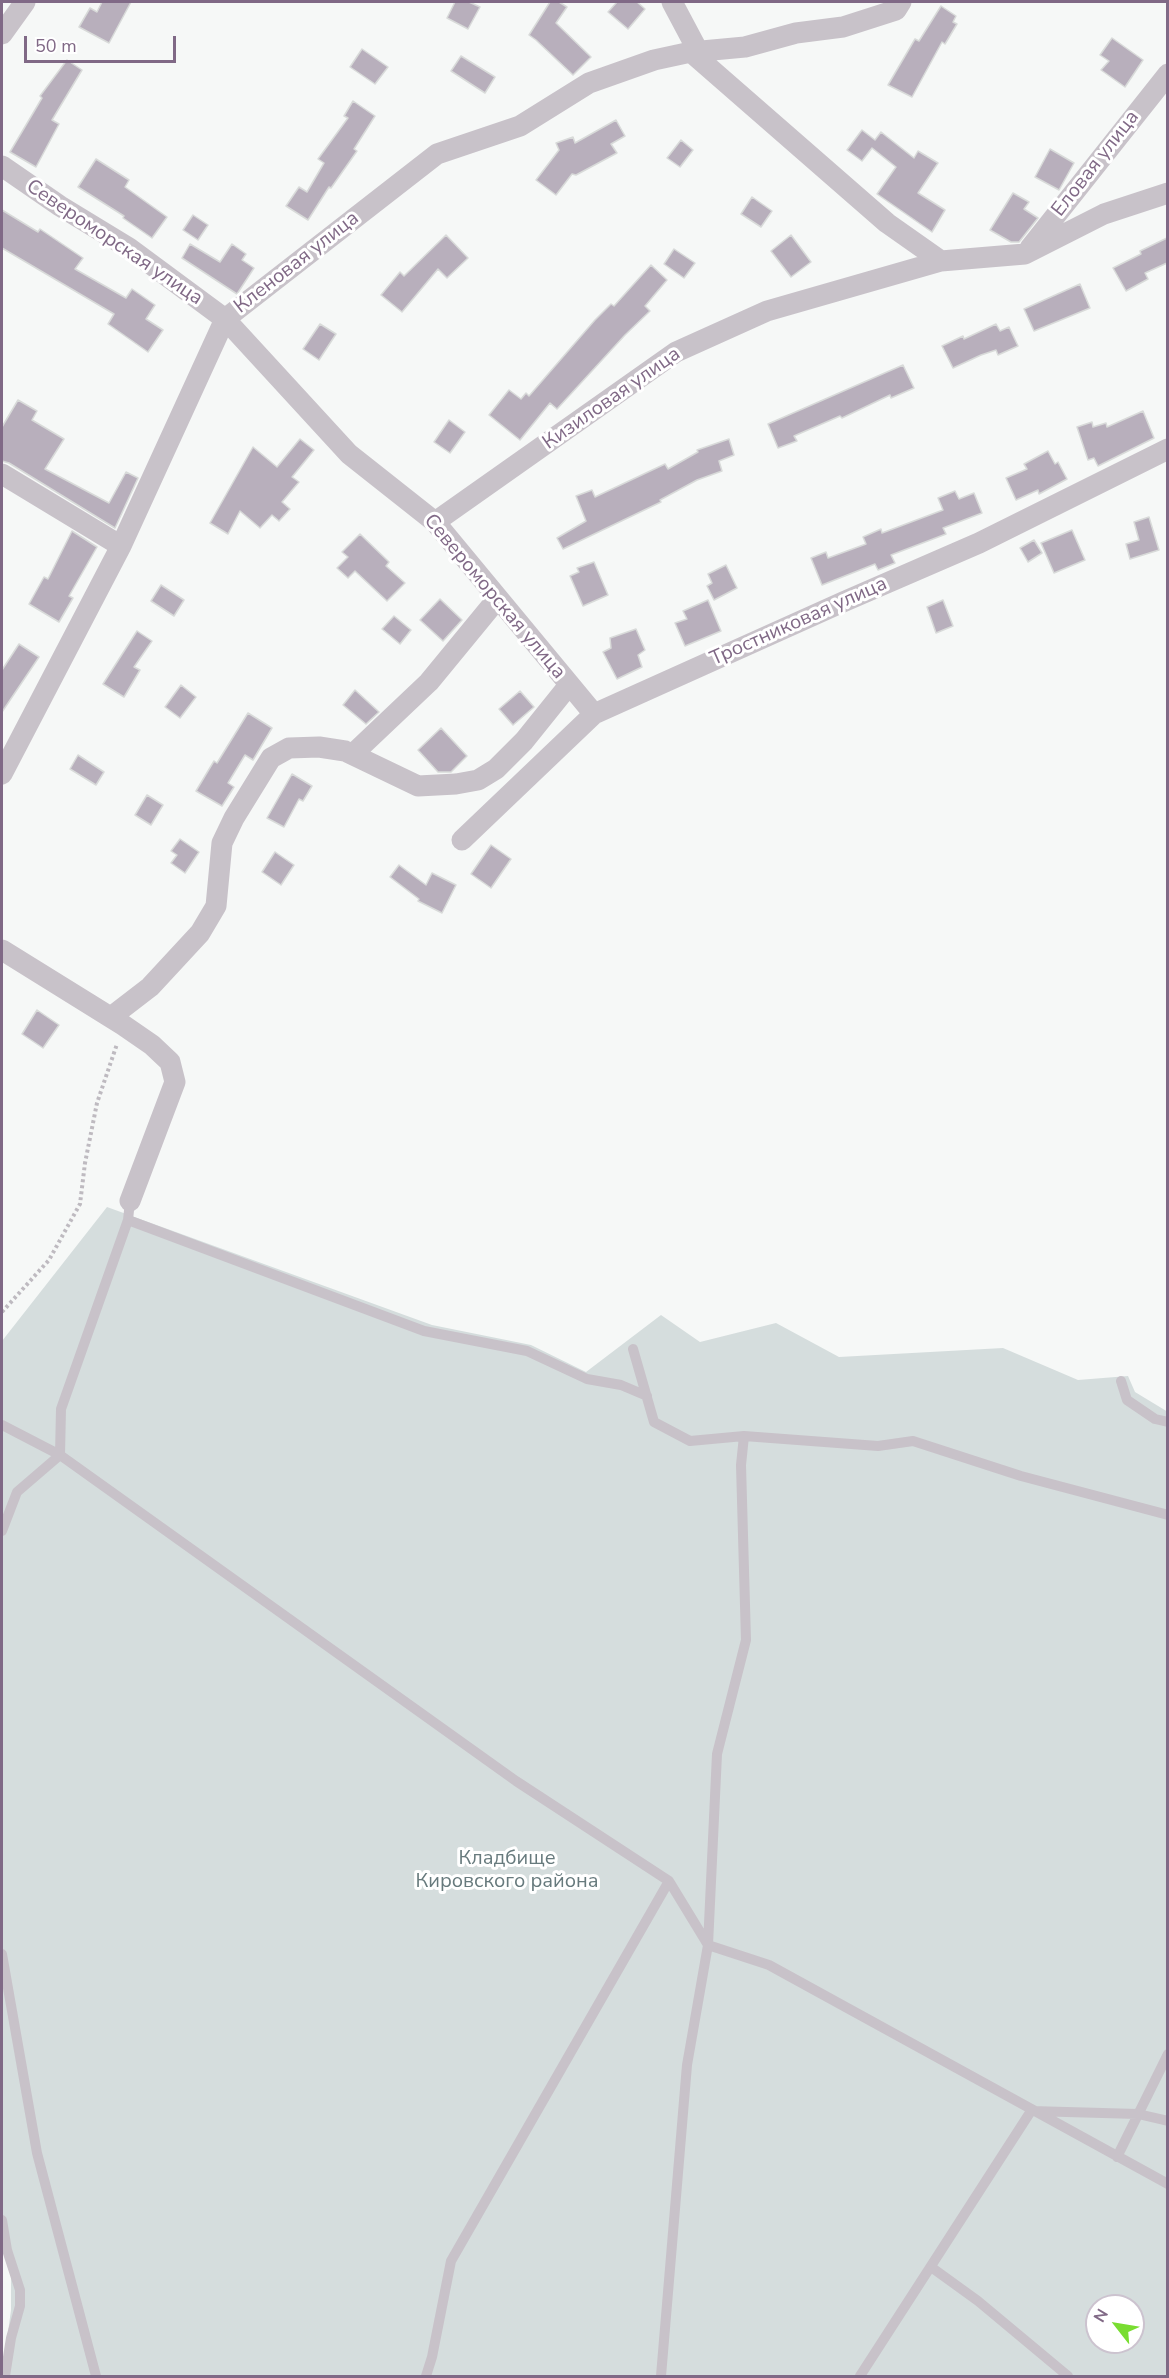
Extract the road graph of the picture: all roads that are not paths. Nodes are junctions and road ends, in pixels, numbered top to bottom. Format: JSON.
{"nodes":[{"id":1,"x":25,"y":2,"type":"edge"},
{"id":2,"x":672,"y":2,"type":"edge"},
{"id":3,"x":901,"y":2,"type":"edge"},
{"id":4,"x":2,"y":34,"type":"edge"},
{"id":5,"x":695,"y":52,"type":"junction"},
{"id":6,"x":1167,"y":74,"type":"edge"},
{"id":7,"x":2,"y":166,"type":"edge"},
{"id":8,"x":1167,"y":193,"type":"edge"},
{"id":9,"x":1025,"y":254,"type":"junction"},
{"id":10,"x":941,"y":261,"type":"junction"},
{"id":11,"x":225,"y":319,"type":"junction"},
{"id":12,"x":1167,"y":449,"type":"edge"},
{"id":13,"x":2,"y":474,"type":"edge"},
{"id":14,"x":435,"y":522,"type":"junction"},
{"id":15,"x":121,"y":546,"type":"junction"},
{"id":16,"x":498,"y":598,"type":"junction"},
{"id":17,"x":569,"y":685,"type":"junction"},
{"id":18,"x":594,"y":714,"type":"junction"},
{"id":19,"x":353,"y":754,"type":"junction"},
{"id":20,"x":2,"y":774,"type":"edge"},
{"id":21,"x":462,"y":840,"type":"dead end"},
{"id":22,"x":2,"y":950,"type":"edge"},
{"id":23,"x":117,"y":1021,"type":"junction"},
{"id":24,"x":129,"y":1211,"type":"junction"},
{"id":25,"x":633,"y":1349,"type":"dead end"},
{"id":26,"x":1121,"y":1381,"type":"dead end"},
{"id":27,"x":647,"y":1396,"type":"junction"},
{"id":28,"x":1167,"y":1422,"type":"edge"},
{"id":29,"x":2,"y":1425,"type":"edge"},
{"id":30,"x":744,"y":1436,"type":"junction"},
{"id":31,"x":60,"y":1455,"type":"junction"},
{"id":32,"x":1167,"y":1515,"type":"edge"},
{"id":33,"x":2,"y":1531,"type":"edge"},
{"id":34,"x":669,"y":1881,"type":"junction"},
{"id":35,"x":708,"y":1945,"type":"junction"},
{"id":36,"x":2,"y":1954,"type":"edge"},
{"id":37,"x":1167,"y":2054,"type":"edge"},
{"id":38,"x":1031,"y":2111,"type":"junction"},
{"id":39,"x":1138,"y":2114,"type":"junction"},
{"id":40,"x":1167,"y":2121,"type":"edge"},
{"id":41,"x":1118,"y":2157,"type":"junction"},
{"id":42,"x":1167,"y":2184,"type":"edge"},
{"id":43,"x":2,"y":2220,"type":"edge"},
{"id":44,"x":931,"y":2267,"type":"junction"},
{"id":45,"x":5,"y":2376,"type":"edge"},
{"id":46,"x":96,"y":2376,"type":"edge"},
{"id":47,"x":426,"y":2376,"type":"edge"},
{"id":48,"x":661,"y":2376,"type":"edge"},
{"id":49,"x":860,"y":2376,"type":"edge"},
{"id":50,"x":1068,"y":2376,"type":"edge"}],
"edges":[{"from":1,"to":4,"type":"street"},
{"from":2,"to":5,"type":"street"},
{"from":3,"to":5,"type":"street","name":"Кленовая улица"},
{"from":5,"to":10,"type":"street"},
{"from":5,"to":11,"type":"street","name":"Кленовая улица"},
{"from":6,"to":9,"type":"street","name":"Еловая улица"},
{"from":7,"to":11,"type":"street","name":"Североморская улица"},
{"from":8,"to":9,"type":"street","name":"Кизиловая улица"},
{"from":9,"to":10,"type":"street","name":"Кизиловая улица"},
{"from":10,"to":14,"type":"street","name":"Кизиловая улица"},
{"from":11,"to":14,"type":"street","name":"Североморская улица"},
{"from":11,"to":15,"type":"street","name":"Кленовая улица"},
{"from":12,"to":18,"type":"street","name":"Тростниковая улица"},
{"from":13,"to":15,"type":"street"},
{"from":14,"to":16,"type":"street","name":"Североморская улица"},
{"from":15,"to":20,"type":"street","name":"Кленовая улица"},
{"from":16,"to":17,"type":"street","name":"Североморская улица"},
{"from":16,"to":19,"type":"street"},
{"from":17,"to":18,"type":"street","name":"Североморская улица"},
{"from":17,"to":19,"type":"street"},
{"from":18,"to":21,"type":"street","name":"Тростниковая улица"},
{"from":19,"to":23,"type":"street"},
{"from":22,"to":23,"type":"street"},
{"from":23,"to":24,"type":"street"},
{"from":24,"to":27,"type":"lane"},
{"from":24,"to":31,"type":"lane"},
{"from":25,"to":27,"type":"lane"},
{"from":26,"to":28,"type":"lane"},
{"from":27,"to":30,"type":"lane"},
{"from":29,"to":31,"type":"lane"},
{"from":30,"to":32,"type":"lane"},
{"from":30,"to":35,"type":"lane"},
{"from":31,"to":33,"type":"lane"},
{"from":31,"to":34,"type":"lane"},
{"from":34,"to":35,"type":"lane"},
{"from":34,"to":47,"type":"lane"},
{"from":35,"to":38,"type":"lane"},
{"from":35,"to":48,"type":"lane"},
{"from":36,"to":46,"type":"lane"},
{"from":37,"to":39,"type":"lane"},
{"from":38,"to":39,"type":"lane"},
{"from":38,"to":41,"type":"lane"},
{"from":38,"to":44,"type":"lane"},
{"from":39,"to":40,"type":"lane"},
{"from":39,"to":41,"type":"lane"},
{"from":41,"to":42,"type":"lane"},
{"from":43,"to":45,"type":"lane"},
{"from":44,"to":49,"type":"lane"},
{"from":44,"to":50,"type":"lane"}]}
